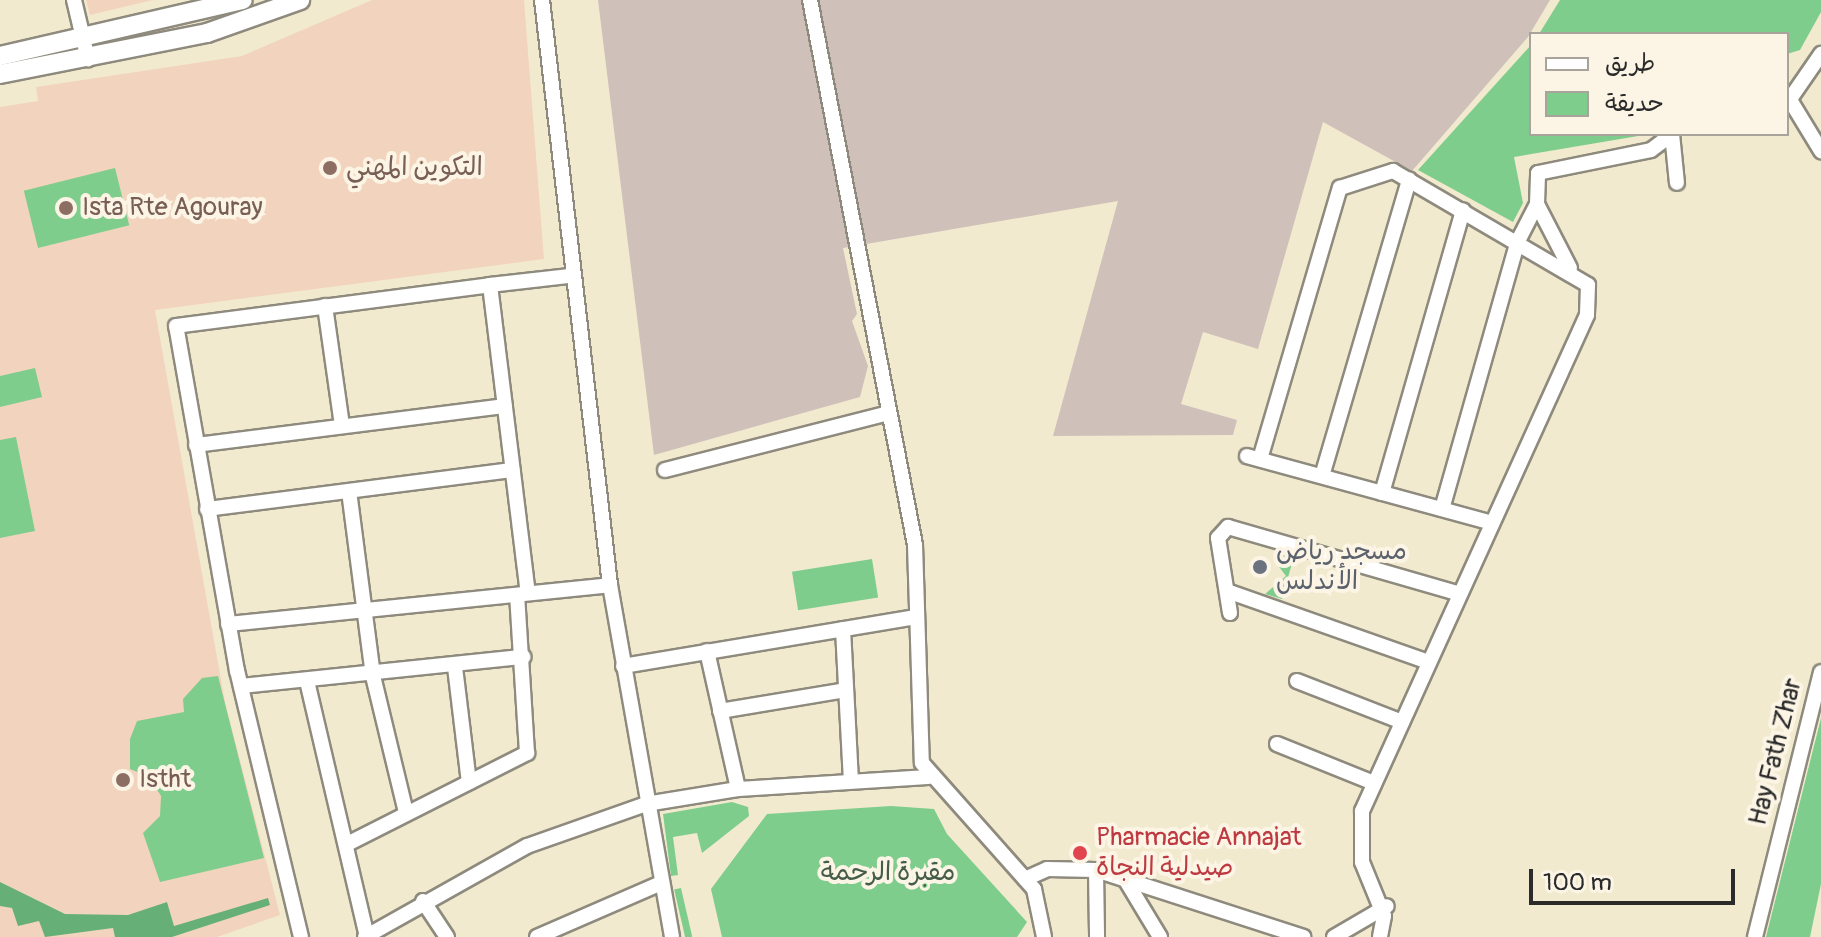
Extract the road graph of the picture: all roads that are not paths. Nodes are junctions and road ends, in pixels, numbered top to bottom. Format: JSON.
{"nodes":[{"id":1,"x":74,"y":0,"type":"edge"},
{"id":2,"x":243,"y":0,"type":"edge"},
{"id":3,"x":300,"y":0,"type":"edge"},
{"id":4,"x":542,"y":0,"type":"edge"},
{"id":5,"x":810,"y":0,"type":"edge"},
{"id":6,"x":86,"y":50,"type":"junction"},
{"id":7,"x":1821,"y":54,"type":"edge"},
{"id":8,"x":0,"y":56,"type":"edge"},
{"id":9,"x":0,"y":74,"type":"edge"},
{"id":10,"x":1789,"y":97,"type":"edge"},
{"id":11,"x":1816,"y":127,"type":"edge"},
{"id":12,"x":1669,"y":136,"type":"edge"},
{"id":13,"x":1672,"y":136,"type":"edge"},
{"id":14,"x":1821,"y":151,"type":"edge"},
{"id":15,"x":1409,"y":180,"type":"junction"},
{"id":16,"x":1677,"y":183,"type":"dead end"},
{"id":17,"x":1537,"y":204,"type":"junction"},
{"id":18,"x":1463,"y":210,"type":"junction"},
{"id":19,"x":1518,"y":241,"type":"junction"},
{"id":20,"x":1573,"y":272,"type":"junction"},
{"id":21,"x":569,"y":276,"type":"junction"},
{"id":22,"x":490,"y":285,"type":"junction"},
{"id":23,"x":325,"y":306,"type":"junction"},
{"id":24,"x":505,"y":406,"type":"junction"},
{"id":25,"x":889,"y":413,"type":"junction"},
{"id":26,"x":342,"y":426,"type":"junction"},
{"id":27,"x":196,"y":445,"type":"junction"},
{"id":28,"x":513,"y":470,"type":"junction"},
{"id":29,"x":665,"y":470,"type":"dead end"},
{"id":30,"x":1322,"y":476,"type":"junction"},
{"id":31,"x":349,"y":491,"type":"junction"},
{"id":32,"x":1382,"y":493,"type":"junction"},
{"id":33,"x":207,"y":509,"type":"junction"},
{"id":34,"x":1442,"y":509,"type":"junction"},
{"id":35,"x":1492,"y":523,"type":"junction"},
{"id":36,"x":610,"y":585,"type":"junction"},
{"id":37,"x":1227,"y":591,"type":"junction"},
{"id":38,"x":523,"y":594,"type":"junction"},
{"id":39,"x":1460,"y":594,"type":"junction"},
{"id":40,"x":1230,"y":613,"type":"dead end"},
{"id":41,"x":364,"y":614,"type":"junction"},
{"id":42,"x":916,"y":617,"type":"junction"},
{"id":43,"x":228,"y":624,"type":"junction"},
{"id":44,"x":843,"y":629,"type":"junction"},
{"id":45,"x":707,"y":651,"type":"junction"},
{"id":46,"x":524,"y":657,"type":"junction"},
{"id":47,"x":1429,"y":662,"type":"junction"},
{"id":48,"x":623,"y":666,"type":"junction"},
{"id":49,"x":455,"y":667,"type":"junction"},
{"id":50,"x":1821,"y":672,"type":"edge"},
{"id":51,"x":373,"y":676,"type":"junction"},
{"id":52,"x":307,"y":681,"type":"junction"},
{"id":53,"x":1297,"y":681,"type":"dead end"},
{"id":54,"x":241,"y":686,"type":"junction"},
{"id":55,"x":845,"y":690,"type":"junction"},
{"id":56,"x":720,"y":711,"type":"junction"},
{"id":57,"x":1402,"y":722,"type":"junction"},
{"id":58,"x":1277,"y":744,"type":"dead end"},
{"id":59,"x":929,"y":777,"type":"junction"},
{"id":60,"x":851,"y":781,"type":"junction"},
{"id":61,"x":469,"y":782,"type":"junction"},
{"id":62,"x":1374,"y":783,"type":"junction"},
{"id":63,"x":738,"y":789,"type":"junction"},
{"id":64,"x":646,"y":804,"type":"junction"},
{"id":65,"x":406,"y":812,"type":"junction"},
{"id":66,"x":347,"y":844,"type":"junction"},
{"id":67,"x":1096,"y":870,"type":"junction"},
{"id":68,"x":1025,"y":879,"type":"junction"},
{"id":69,"x":1125,"y":879,"type":"junction"},
{"id":70,"x":659,"y":884,"type":"junction"},
{"id":71,"x":423,"y":901,"type":"junction"},
{"id":72,"x":1385,"y":907,"type":"junction"},
{"id":73,"x":566,"y":930,"type":"edge"},
{"id":74,"x":366,"y":936,"type":"edge"},
{"id":75,"x":301,"y":937,"type":"edge"},
{"id":76,"x":447,"y":937,"type":"edge"},
{"id":77,"x":537,"y":937,"type":"edge"},
{"id":78,"x":672,"y":937,"type":"edge"},
{"id":79,"x":1044,"y":937,"type":"edge"},
{"id":80,"x":1097,"y":937,"type":"edge"},
{"id":81,"x":1160,"y":937,"type":"edge"},
{"id":82,"x":1303,"y":937,"type":"edge"},
{"id":83,"x":1334,"y":937,"type":"edge"},
{"id":84,"x":1380,"y":937,"type":"edge"},
{"id":85,"x":1755,"y":937,"type":"edge"}],
"edges":[{"from":1,"to":6,"type":"street"},
{"from":2,"to":6,"type":"main road"},
{"from":3,"to":6,"type":"main road"},
{"from":4,"to":21,"type":"street"},
{"from":5,"to":25,"type":"street"},
{"from":6,"to":8,"type":"main road"},
{"from":6,"to":9,"type":"main road"},
{"from":7,"to":10,"type":"street"},
{"from":10,"to":11,"type":"street"},
{"from":11,"to":14,"type":"street"},
{"from":12,"to":17,"type":"street"},
{"from":13,"to":16,"type":"street"},
{"from":15,"to":18,"type":"street"},
{"from":15,"to":30,"type":"street"},
{"from":15,"to":30,"type":"street"},
{"from":17,"to":19,"type":"street"},
{"from":17,"to":20,"type":"street"},
{"from":18,"to":19,"type":"street"},
{"from":18,"to":32,"type":"street"},
{"from":19,"to":20,"type":"street"},
{"from":19,"to":34,"type":"street"},
{"from":20,"to":35,"type":"street"},
{"from":21,"to":22,"type":"street"},
{"from":21,"to":36,"type":"street"},
{"from":22,"to":23,"type":"street"},
{"from":22,"to":24,"type":"street"},
{"from":23,"to":26,"type":"street"},
{"from":23,"to":27,"type":"street"},
{"from":24,"to":26,"type":"street"},
{"from":24,"to":28,"type":"street"},
{"from":25,"to":29,"type":"street"},
{"from":25,"to":42,"type":"street"},
{"from":26,"to":27,"type":"street"},
{"from":27,"to":33,"type":"street"},
{"from":28,"to":31,"type":"street"},
{"from":28,"to":38,"type":"street"},
{"from":30,"to":32,"type":"street"},
{"from":31,"to":33,"type":"street"},
{"from":31,"to":41,"type":"street"},
{"from":32,"to":34,"type":"street"},
{"from":33,"to":43,"type":"street"},
{"from":34,"to":35,"type":"street"},
{"from":35,"to":39,"type":"street"},
{"from":36,"to":38,"type":"street"},
{"from":36,"to":48,"type":"street"},
{"from":37,"to":39,"type":"street"},
{"from":37,"to":40,"type":"street"},
{"from":37,"to":47,"type":"street"},
{"from":38,"to":41,"type":"street"},
{"from":38,"to":46,"type":"street"},
{"from":39,"to":47,"type":"street"},
{"from":41,"to":43,"type":"street"},
{"from":41,"to":51,"type":"street"},
{"from":42,"to":44,"type":"street"},
{"from":42,"to":59,"type":"street"},
{"from":43,"to":54,"type":"street"},
{"from":44,"to":45,"type":"street"},
{"from":44,"to":55,"type":"street"},
{"from":45,"to":48,"type":"street"},
{"from":45,"to":56,"type":"street"},
{"from":46,"to":49,"type":"street"},
{"from":46,"to":61,"type":"street"},
{"from":47,"to":57,"type":"street"},
{"from":48,"to":64,"type":"street"},
{"from":49,"to":51,"type":"street"},
{"from":49,"to":61,"type":"street"},
{"from":50,"to":85,"type":"street","name":"Hay Fath Zhar"},
{"from":51,"to":52,"type":"street"},
{"from":51,"to":65,"type":"street"},
{"from":52,"to":54,"type":"street"},
{"from":52,"to":66,"type":"street"},
{"from":53,"to":57,"type":"street"},
{"from":54,"to":75,"type":"street"},
{"from":55,"to":56,"type":"street"},
{"from":55,"to":60,"type":"street"},
{"from":56,"to":63,"type":"street"},
{"from":57,"to":62,"type":"street"},
{"from":58,"to":62,"type":"street"},
{"from":59,"to":60,"type":"street"},
{"from":59,"to":68,"type":"street"},
{"from":60,"to":63,"type":"street"},
{"from":61,"to":65,"type":"street"},
{"from":62,"to":72,"type":"street"},
{"from":63,"to":64,"type":"street"},
{"from":64,"to":70,"type":"street"},
{"from":64,"to":71,"type":"street"},
{"from":65,"to":66,"type":"street"},
{"from":66,"to":74,"type":"street"},
{"from":67,"to":68,"type":"street"},
{"from":67,"to":69,"type":"street"},
{"from":67,"to":80,"type":"street"},
{"from":68,"to":79,"type":"street"},
{"from":69,"to":81,"type":"street"},
{"from":69,"to":82,"type":"street"},
{"from":70,"to":73,"type":"street"},
{"from":70,"to":78,"type":"street"},
{"from":71,"to":74,"type":"street"},
{"from":71,"to":76,"type":"street"},
{"from":72,"to":83,"type":"street"},
{"from":72,"to":84,"type":"street"},
{"from":73,"to":77,"type":"street"}]}
